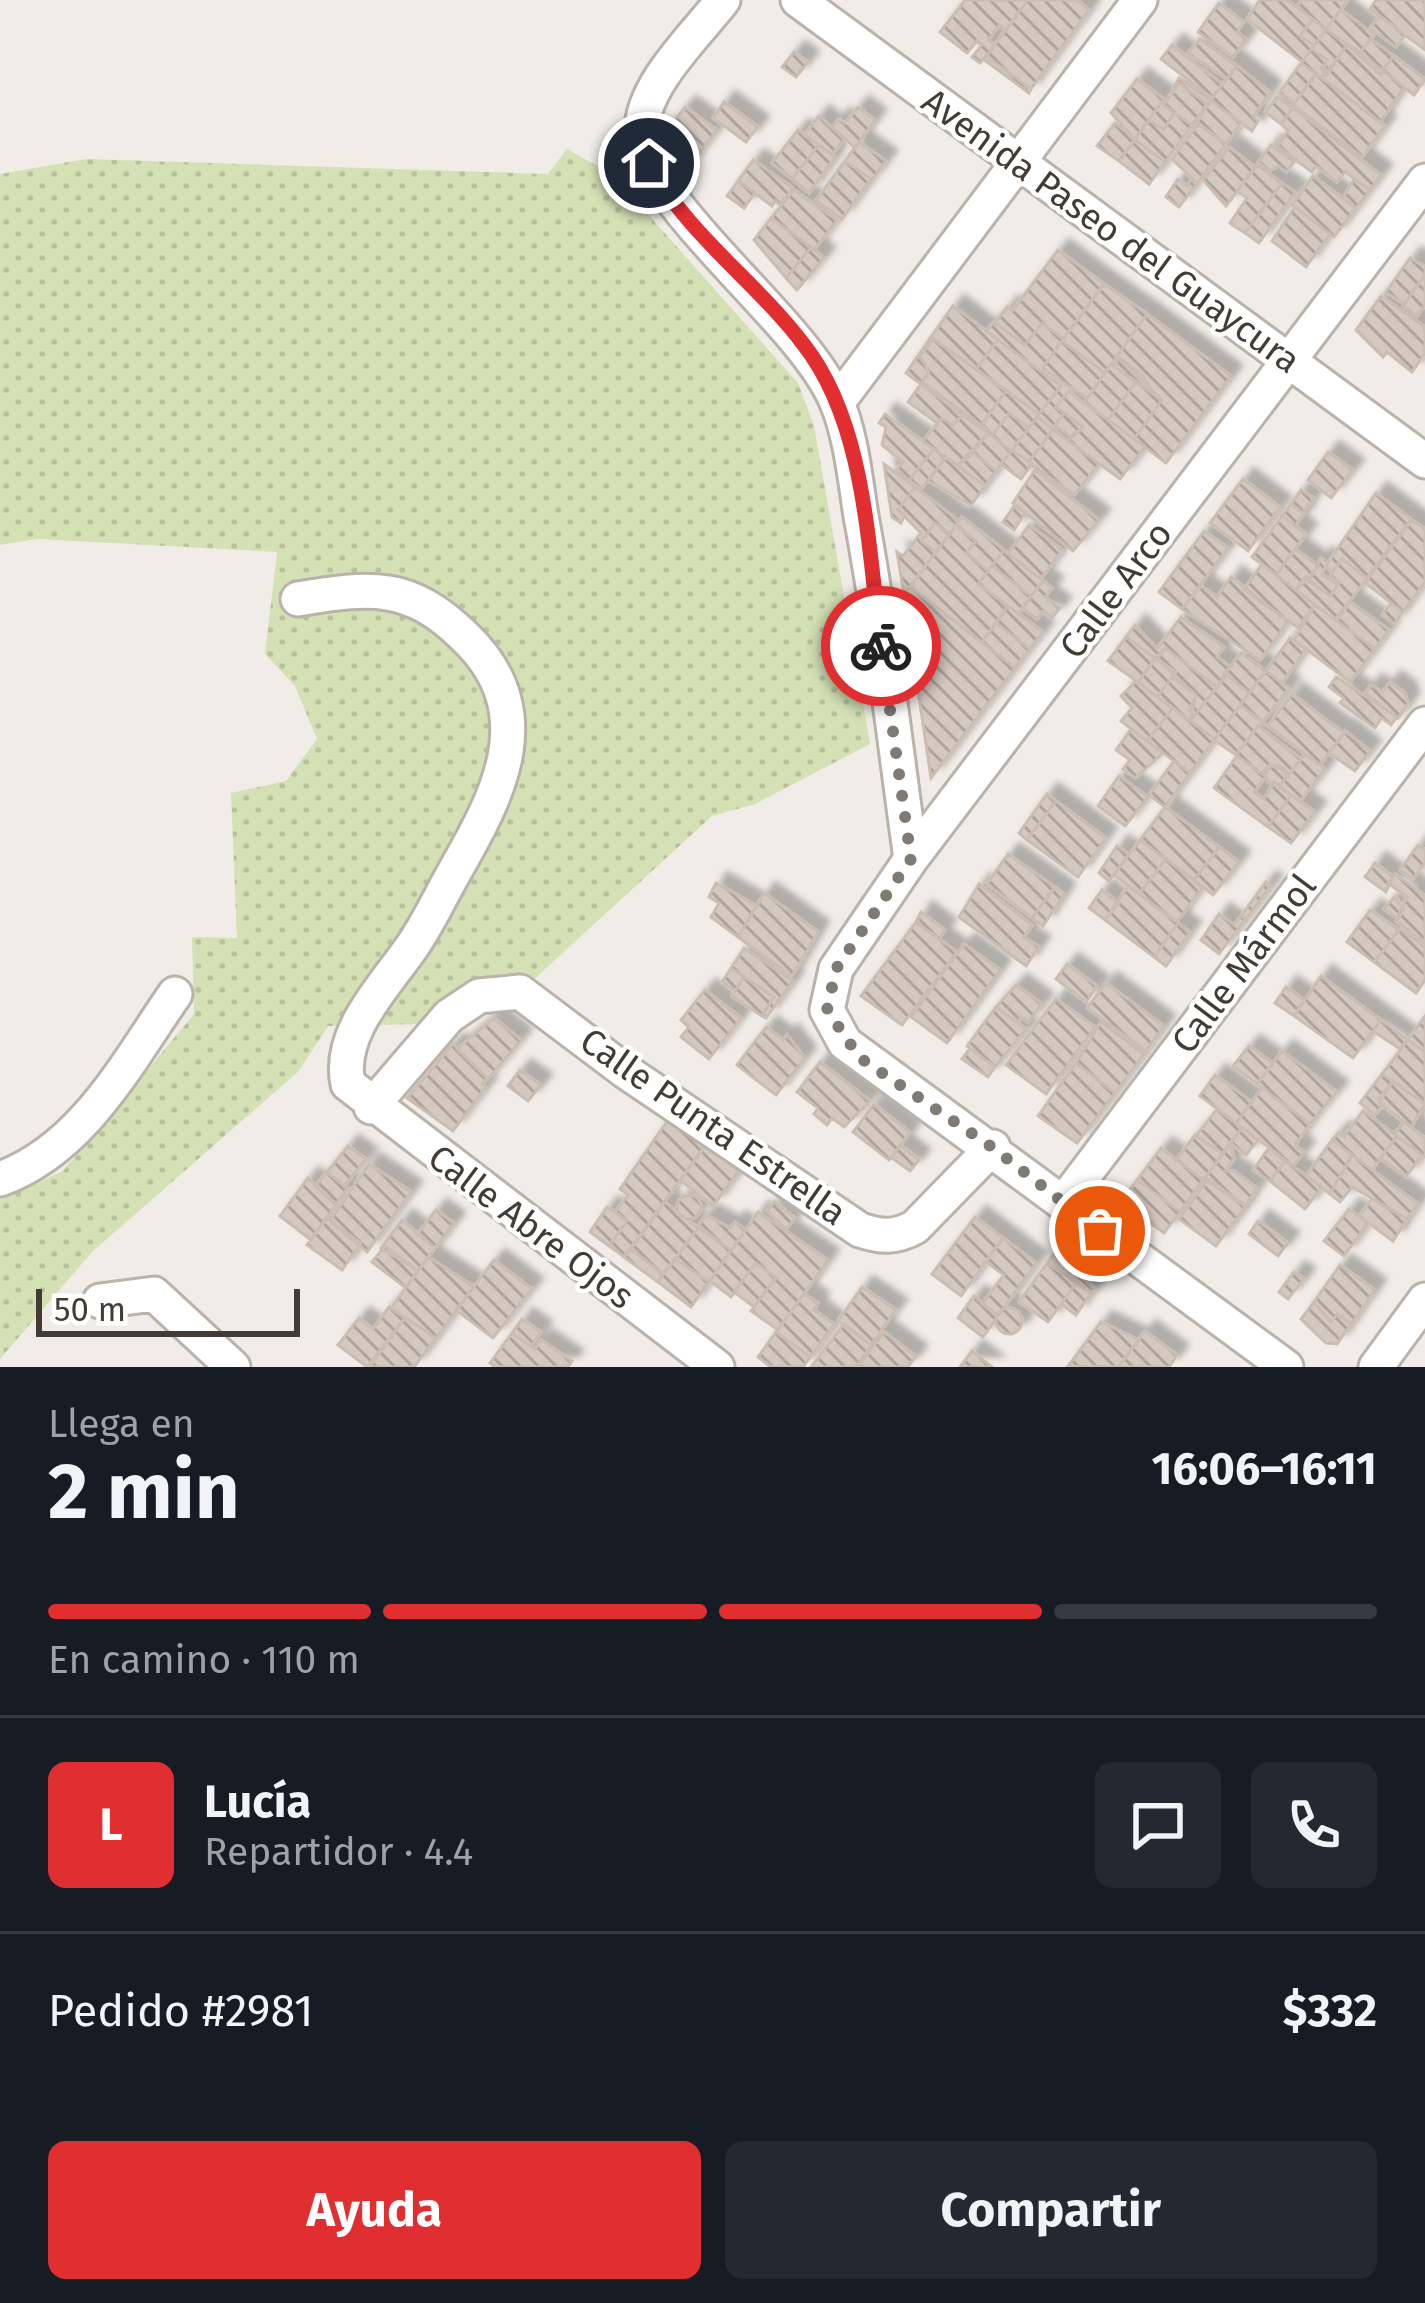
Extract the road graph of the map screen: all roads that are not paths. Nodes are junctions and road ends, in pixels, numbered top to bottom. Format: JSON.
{"nodes":[{"id":1,"x":723,"y":0,"type":"edge"},
{"id":2,"x":798,"y":0,"type":"edge"},
{"id":3,"x":1140,"y":0,"type":"edge"},
{"id":4,"x":1018,"y":162,"type":"junction"},
{"id":5,"x":1425,"y":181,"type":"edge"},
{"id":6,"x":1290,"y":362,"type":"junction"},
{"id":7,"x":837,"y":403,"type":"junction"},
{"id":8,"x":1425,"y":461,"type":"edge"},
{"id":9,"x":298,"y":599,"type":"dead end"},
{"id":10,"x":1425,"y":724,"type":"edge"},
{"id":11,"x":911,"y":859,"type":"junction"},
{"id":12,"x":176,"y":994,"type":"dead end"},
{"id":13,"x":359,"y":1095,"type":"junction"},
{"id":14,"x":992,"y":1147,"type":"junction"},
{"id":15,"x":0,"y":1179,"type":"edge"},
{"id":16,"x":1063,"y":1203,"type":"junction"},
{"id":17,"x":1425,"y":1300,"type":"edge"},
{"id":18,"x":100,"y":1301,"type":"dead end"},
{"id":19,"x":233,"y":1367,"type":"edge"},
{"id":20,"x":717,"y":1367,"type":"edge"},
{"id":21,"x":1286,"y":1367,"type":"edge"},
{"id":22,"x":1376,"y":1367,"type":"edge"}],
"edges":[{"from":1,"to":7,"type":"street"},
{"from":2,"to":4,"type":"street","name":"Avenida Paseo del Guaycura"},
{"from":3,"to":4,"type":"street"},
{"from":4,"to":6,"type":"street","name":"Avenida Paseo del Guaycura"},
{"from":4,"to":7,"type":"street"},
{"from":5,"to":6,"type":"street","name":"Calle Arco"},
{"from":6,"to":8,"type":"street","name":"Avenida Paseo del Guaycura"},
{"from":6,"to":11,"type":"street","name":"Calle Arco"},
{"from":7,"to":11,"type":"street"},
{"from":9,"to":13,"type":"street"},
{"from":10,"to":16,"type":"street","name":"Calle Mármol"},
{"from":11,"to":14,"type":"street","name":"Calle Arco"},
{"from":12,"to":15,"type":"street"},
{"from":13,"to":14,"type":"street","name":"Calle Punta Estrella"},
{"from":13,"to":20,"type":"street","name":"Calle Abre Ojos"},
{"from":14,"to":16,"type":"street"},
{"from":16,"to":21,"type":"street"},
{"from":17,"to":22,"type":"street"},
{"from":18,"to":19,"type":"street"}]}
